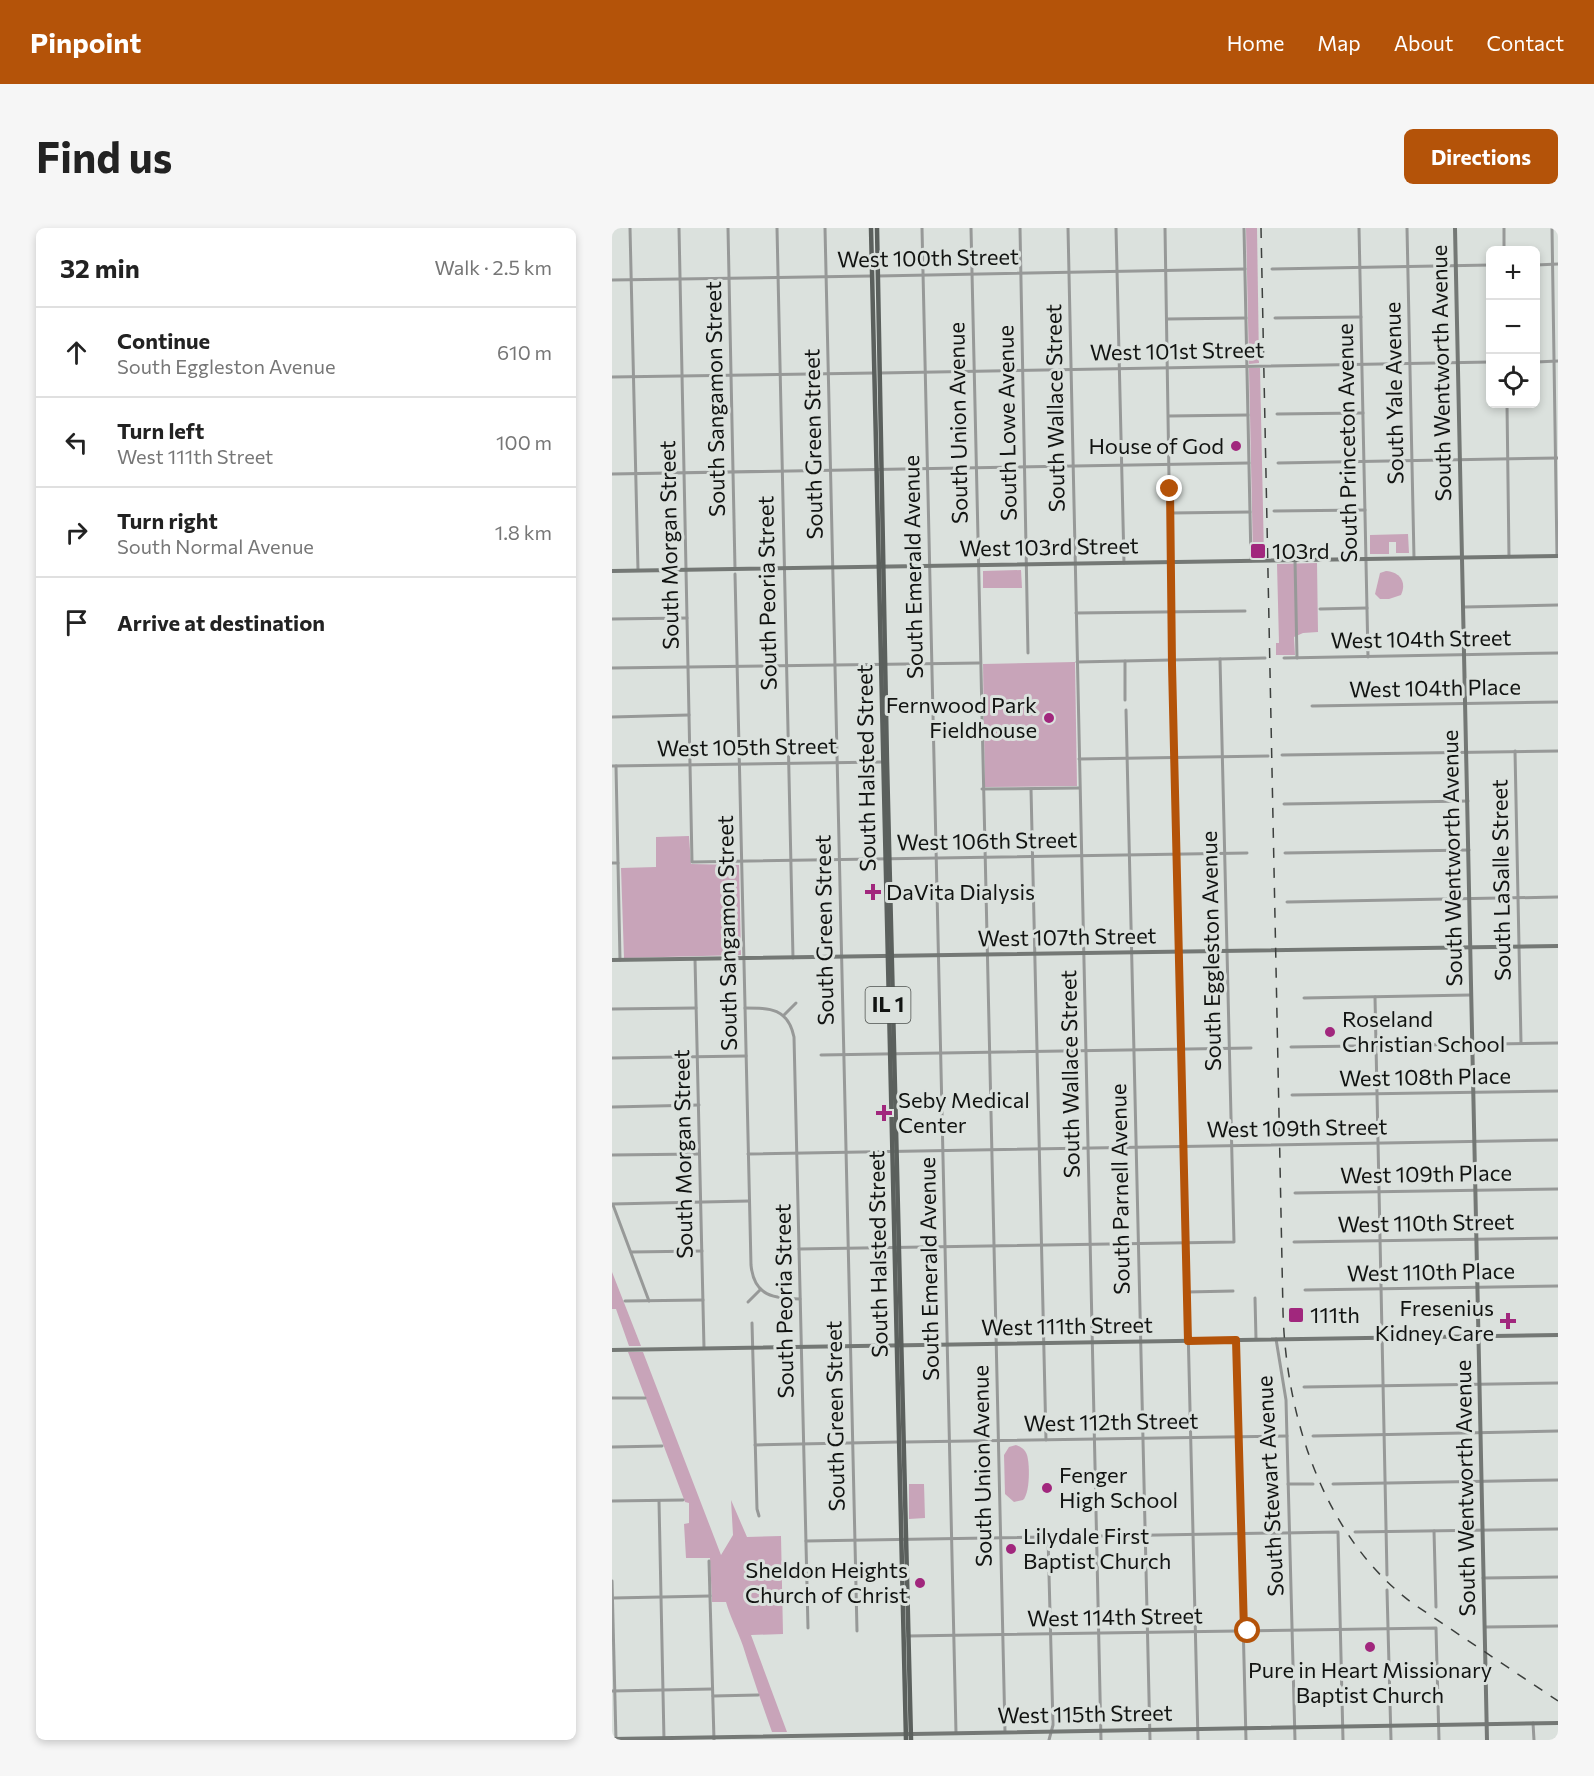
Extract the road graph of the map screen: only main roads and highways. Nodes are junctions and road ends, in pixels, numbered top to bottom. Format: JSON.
{"nodes":[{"id":1,"x":871,"y":228,"type":"edge"},
{"id":2,"x":877,"y":228,"type":"edge"},
{"id":3,"x":875,"y":276,"type":"junction"},
{"id":4,"x":908,"y":1737,"type":"edge"}],
"edges":[{"from":1,"to":3,"type":"main road","name":"South Halsted Street","number":"IL 1"},
{"from":2,"to":3,"type":"main road","name":"South Halsted Street","number":"IL 1"},
{"from":3,"to":4,"type":"main road","name":"South Halsted Street","number":"IL 1"}]}
